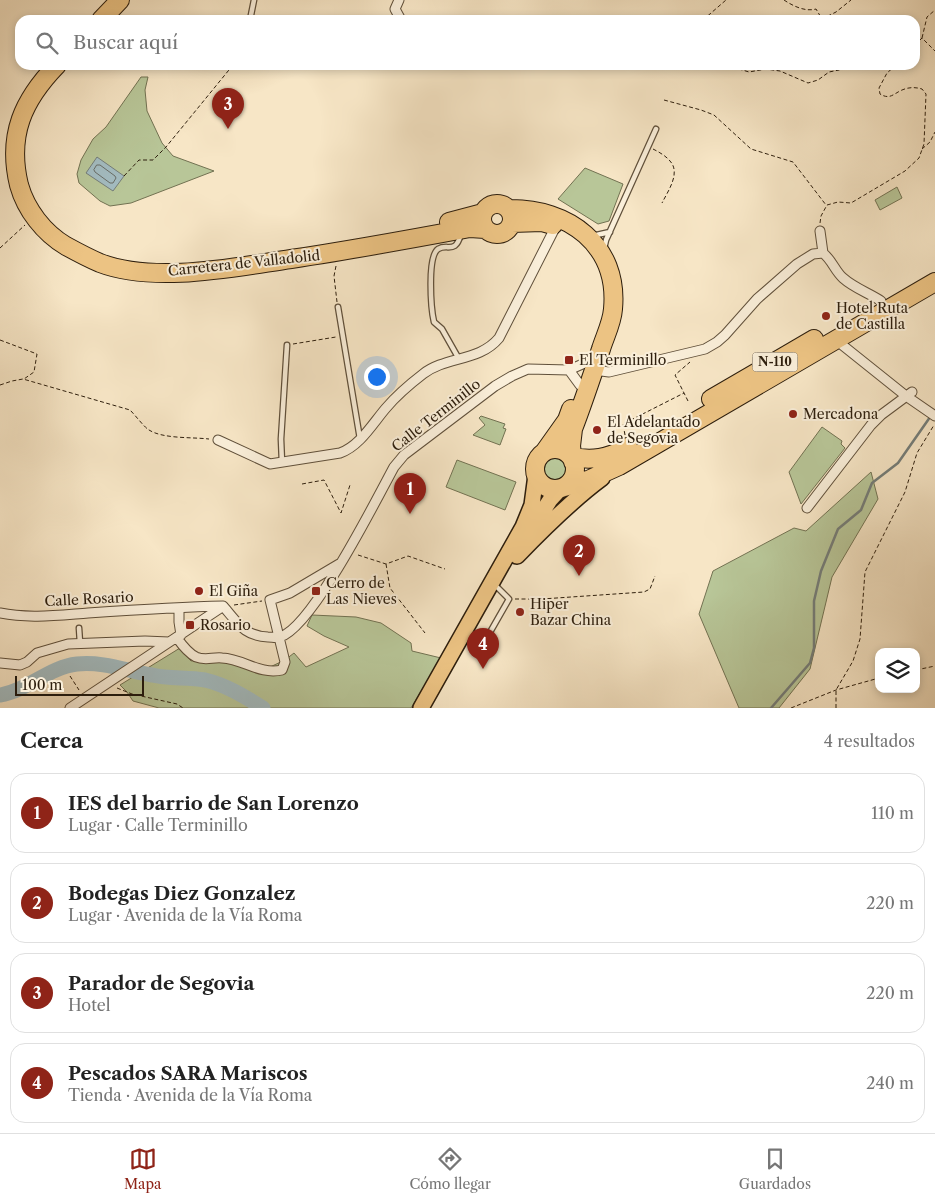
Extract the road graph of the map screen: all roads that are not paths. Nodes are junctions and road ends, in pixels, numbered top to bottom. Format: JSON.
{"nodes":[{"id":1,"x":120,"y":0,"type":"edge"},
{"id":2,"x":132,"y":0,"type":"edge"},
{"id":3,"x":254,"y":0,"type":"edge"},
{"id":4,"x":399,"y":0,"type":"edge"},
{"id":5,"x":106,"y":15,"type":"edge"},
{"id":6,"x":118,"y":15,"type":"edge"},
{"id":7,"x":251,"y":15,"type":"edge"},
{"id":8,"x":398,"y":15,"type":"edge"},
{"id":9,"x":53,"y":70,"type":"edge"},
{"id":10,"x":66,"y":70,"type":"edge"},
{"id":11,"x":656,"y":129,"type":"dead end"},
{"id":12,"x":510,"y":216,"type":"junction"},
{"id":13,"x":484,"y":221,"type":"junction"},
{"id":14,"x":556,"y":226,"type":"junction"},
{"id":15,"x":462,"y":230,"type":"junction"},
{"id":16,"x":820,"y":231,"type":"road end"},
{"id":17,"x":610,"y":232,"type":"junction"},
{"id":18,"x":588,"y":236,"type":"junction"},
{"id":19,"x":823,"y":254,"type":"junction"},
{"id":20,"x":603,"y":256,"type":"junction"},
{"id":21,"x":935,"y":268,"type":"edge"},
{"id":22,"x":935,"y":282,"type":"edge"},
{"id":23,"x":881,"y":301,"type":"junction"},
{"id":24,"x":338,"y":307,"type":"road end"},
{"id":25,"x":836,"y":340,"type":"junction"},
{"id":26,"x":288,"y":345,"type":"road end"},
{"id":27,"x":459,"y":359,"type":"junction"},
{"id":28,"x":591,"y":366,"type":"junction"},
{"id":29,"x":569,"y":370,"type":"junction"},
{"id":30,"x":580,"y":385,"type":"junction"},
{"id":31,"x":909,"y":394,"type":"junction"},
{"id":32,"x":935,"y":416,"type":"edge"},
{"id":33,"x":573,"y":429,"type":"junction"},
{"id":34,"x":360,"y":439,"type":"junction"},
{"id":35,"x":218,"y":440,"type":"road end"},
{"id":36,"x":545,"y":451,"type":"junction"},
{"id":37,"x":572,"y":458,"type":"junction"},
{"id":38,"x":617,"y":460,"type":"junction"},
{"id":39,"x":282,"y":463,"type":"junction"},
{"id":40,"x":536,"y":475,"type":"junction"},
{"id":41,"x":562,"y":488,"type":"junction"},
{"id":42,"x":808,"y":508,"type":"dead end"},
{"id":43,"x":517,"y":556,"type":"junction"},
{"id":44,"x":342,"y":562,"type":"junction"},
{"id":45,"x":223,"y":606,"type":"junction"},
{"id":46,"x":179,"y":608,"type":"junction"},
{"id":47,"x":0,"y":613,"type":"edge"},
{"id":48,"x":79,"y":628,"type":"dead end"},
{"id":49,"x":279,"y":637,"type":"junction"},
{"id":50,"x":176,"y":638,"type":"junction"},
{"id":51,"x":80,"y":643,"type":"junction"},
{"id":52,"x":0,"y":664,"type":"edge"},
{"id":53,"x":70,"y":708,"type":"edge"},
{"id":54,"x":421,"y":708,"type":"edge"},
{"id":55,"x":430,"y":708,"type":"edge"}],
"edges":[{"from":1,"to":5,"type":"highway"},
{"from":2,"to":6,"type":"highway"},
{"from":3,"to":7,"type":"lane"},
{"from":4,"to":8,"type":"street"},
{"from":9,"to":15,"type":"highway","name":"Carretera de Valladolid"},
{"from":10,"to":13,"type":"highway","name":"Carretera de Valladolid"},
{"from":11,"to":17,"type":"lane"},
{"from":12,"to":13,"type":"highway"},
{"from":12,"to":13,"type":"highway"},
{"from":12,"to":14,"type":"highway"},
{"from":12,"to":18,"type":"highway"},
{"from":13,"to":15,"type":"highway","name":"Carretera de Valladolid"},
{"from":14,"to":27,"type":"street"},
{"from":14,"to":28,"type":"highway"},
{"from":15,"to":27,"type":"lane"},
{"from":16,"to":19,"type":"street"},
{"from":17,"to":18,"type":"lane"},
{"from":17,"to":20,"type":"lane"},
{"from":18,"to":20,"type":"highway"},
{"from":19,"to":23,"type":"street"},
{"from":19,"to":28,"type":"street"},
{"from":20,"to":28,"type":"highway"},
{"from":21,"to":23,"type":"highway","number":"N-110"},
{"from":22,"to":25,"type":"highway","number":"N-110"},
{"from":23,"to":38,"type":"highway","number":"N-110"},
{"from":24,"to":34,"type":"lane"},
{"from":25,"to":31,"type":"street"},
{"from":25,"to":38,"type":"highway","number":"N-110"},
{"from":26,"to":39,"type":"lane"},
{"from":27,"to":34,"type":"street"},
{"from":28,"to":29,"type":"street","name":"Calle Terminillo"},
{"from":28,"to":30,"type":"highway"},
{"from":28,"to":33,"type":"highway"},
{"from":29,"to":30,"type":"street"},
{"from":29,"to":44,"type":"street","name":"Calle Terminillo"},
{"from":30,"to":36,"type":"highway"},
{"from":31,"to":32,"type":"street"},
{"from":31,"to":42,"type":"street"},
{"from":33,"to":37,"type":"highway"},
{"from":33,"to":38,"type":"highway"},
{"from":34,"to":39,"type":"street"},
{"from":35,"to":39,"type":"street"},
{"from":36,"to":37,"type":"highway"},
{"from":36,"to":40,"type":"highway"},
{"from":37,"to":38,"type":"highway","number":"N-110"},
{"from":37,"to":41,"type":"highway"},
{"from":38,"to":41,"type":"highway","number":"N-110"},
{"from":38,"to":43,"type":"main road","number":"N-110"},
{"from":40,"to":41,"type":"highway"},
{"from":40,"to":54,"type":"main road"},
{"from":41,"to":43,"type":"main road"},
{"from":43,"to":55,"type":"main road"},
{"from":44,"to":49,"type":"street","name":"Calle Terminillo"},
{"from":44,"to":49,"type":"street"},
{"from":45,"to":46,"type":"street","name":"Calle Rosario"},
{"from":45,"to":49,"type":"street"},
{"from":45,"to":50,"type":"street"},
{"from":46,"to":47,"type":"street","name":"Calle Rosario"},
{"from":46,"to":50,"type":"street"},
{"from":48,"to":51,"type":"lane"},
{"from":49,"to":50,"type":"street"},
{"from":50,"to":51,"type":"street"},
{"from":50,"to":53,"type":"street"},
{"from":51,"to":52,"type":"street"}]}
